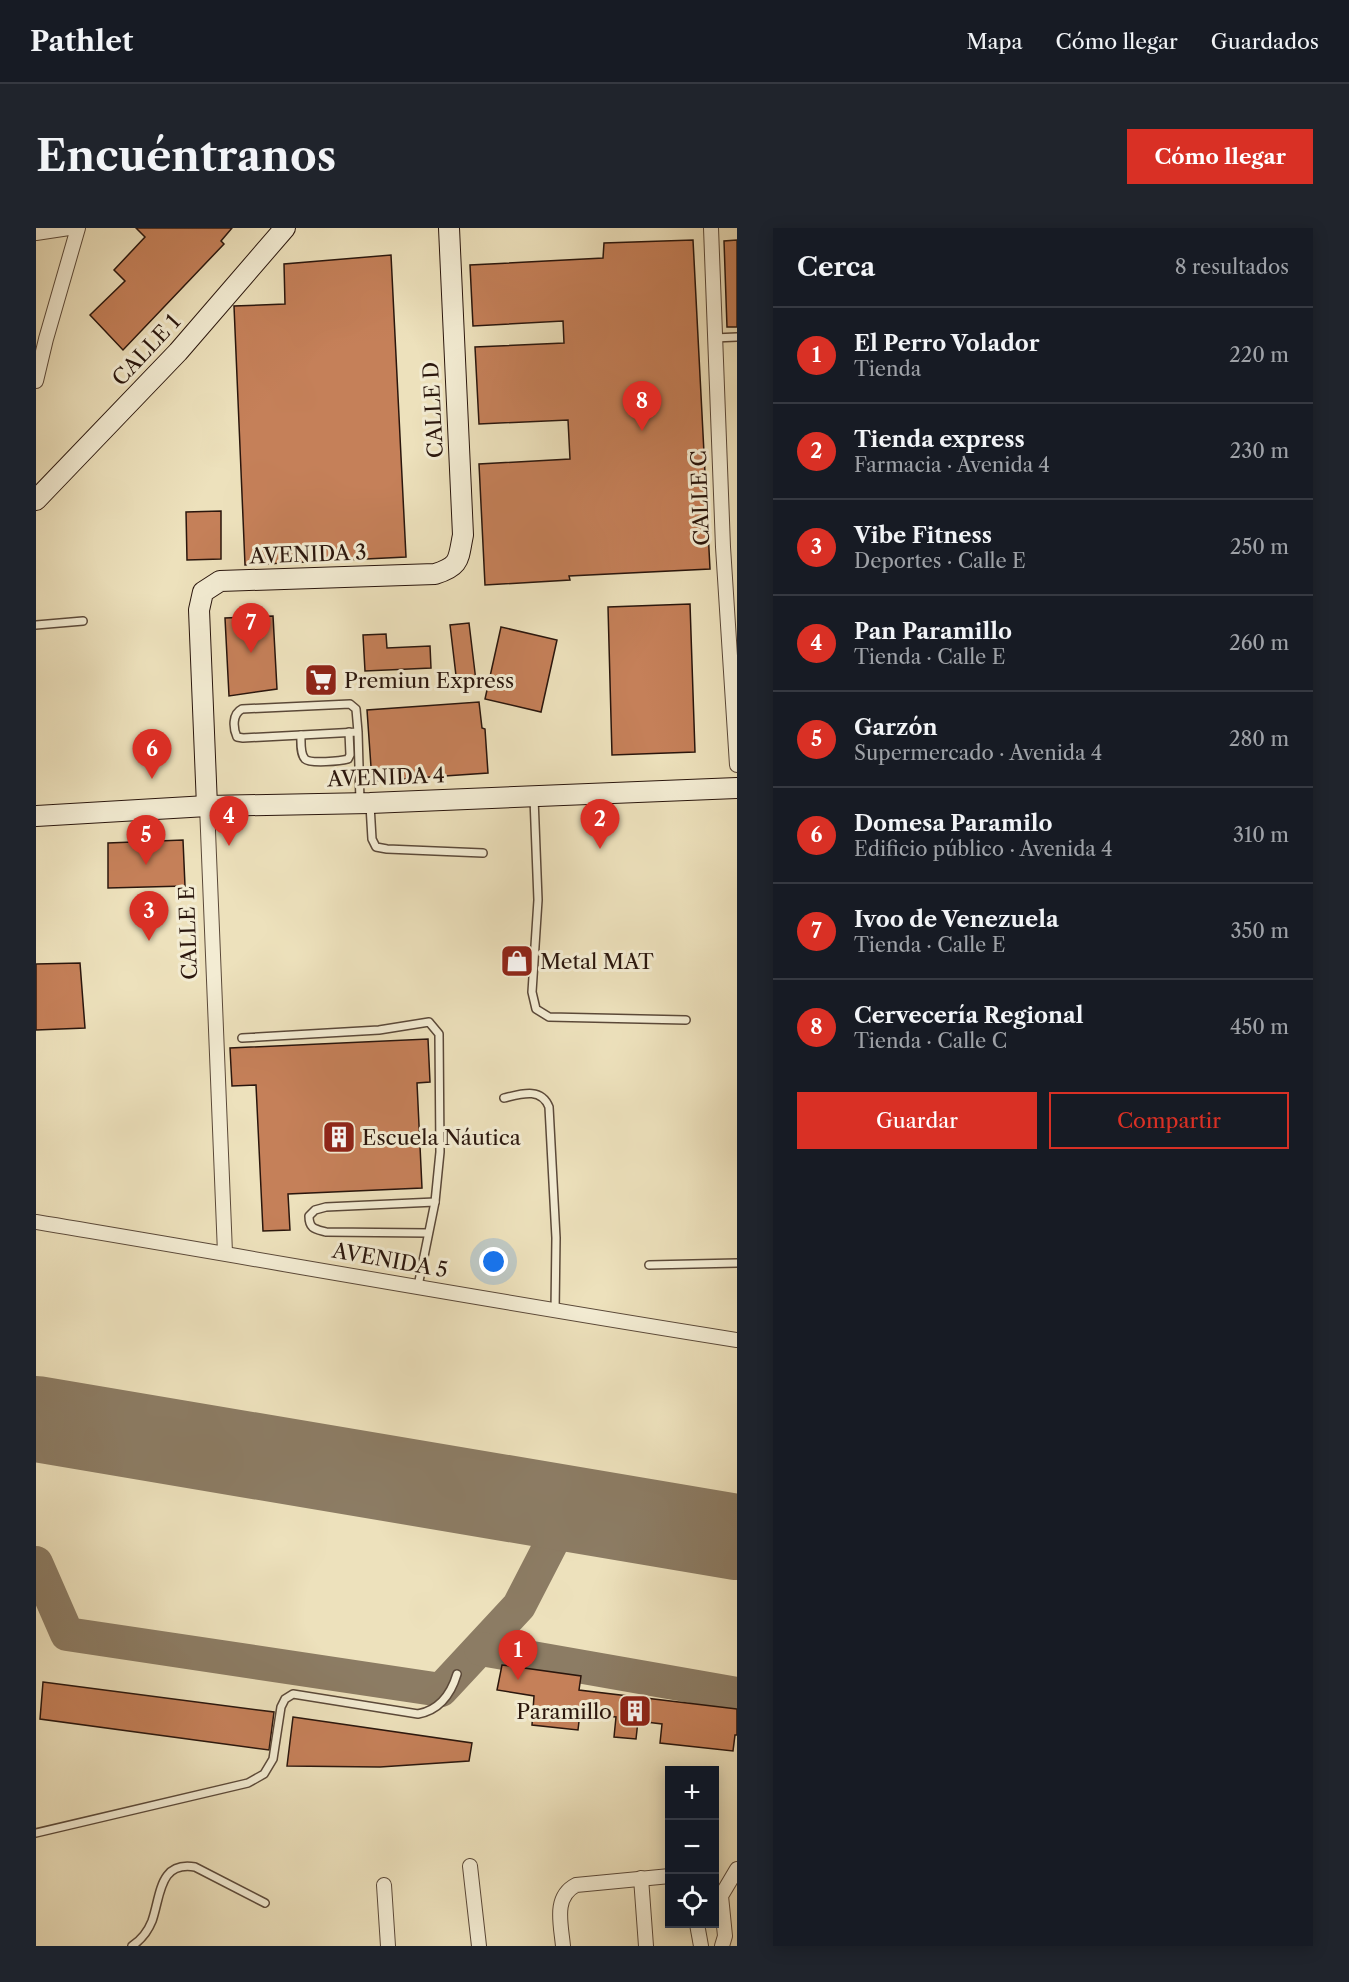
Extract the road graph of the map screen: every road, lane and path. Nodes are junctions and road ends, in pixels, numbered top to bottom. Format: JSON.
{"nodes":[{"id":1,"x":69,"y":228,"type":"edge"},
{"id":2,"x":78,"y":228,"type":"edge"},
{"id":3,"x":285,"y":228,"type":"edge"},
{"id":4,"x":449,"y":228,"type":"edge"},
{"id":5,"x":711,"y":228,"type":"edge"},
{"id":6,"x":36,"y":233,"type":"edge"},
{"id":7,"x":737,"y":337,"type":"edge"},
{"id":8,"x":714,"y":338,"type":"junction"},
{"id":9,"x":36,"y":381,"type":"edge"},
{"id":10,"x":36,"y":500,"type":"edge"},
{"id":11,"x":435,"y":574,"type":"joint"},
{"id":12,"x":200,"y":610,"type":"joint"},
{"id":13,"x":83,"y":621,"type":"dead end"},
{"id":14,"x":36,"y":625,"type":"edge"},
{"id":15,"x":348,"y":732,"type":"junction"},
{"id":16,"x":358,"y":732,"type":"junction"},
{"id":17,"x":301,"y":735,"type":"junction"},
{"id":18,"x":737,"y":765,"type":"edge"},
{"id":19,"x":737,"y":788,"type":"edge"},
{"id":20,"x":534,"y":796,"type":"junction"},
{"id":21,"x":365,"y":803,"type":"junction"},
{"id":22,"x":207,"y":806,"type":"junction"},
{"id":23,"x":36,"y":816,"type":"edge"},
{"id":24,"x":483,"y":853,"type":"dead end"},
{"id":25,"x":686,"y":1020,"type":"dead end"},
{"id":26,"x":242,"y":1038,"type":"dead end"},
{"id":27,"x":504,"y":1098,"type":"dead end"},
{"id":28,"x":435,"y":1202,"type":"junction"},
{"id":29,"x":36,"y":1222,"type":"edge"},
{"id":30,"x":428,"y":1233,"type":"junction"},
{"id":31,"x":225,"y":1253,"type":"junction"},
{"id":32,"x":737,"y":1263,"type":"edge"},
{"id":33,"x":649,"y":1265,"type":"dead end"},
{"id":34,"x":418,"y":1286,"type":"junction"},
{"id":35,"x":555,"y":1312,"type":"junction"},
{"id":36,"x":737,"y":1340,"type":"edge"},
{"id":37,"x":457,"y":1674,"type":"dead end"},
{"id":38,"x":36,"y":1833,"type":"edge"},
{"id":39,"x":470,"y":1866,"type":"dead end"},
{"id":40,"x":737,"y":1869,"type":"edge"},
{"id":41,"x":665,"y":1876,"type":"edge"},
{"id":42,"x":641,"y":1878,"type":"junction"},
{"id":43,"x":384,"y":1885,"type":"dead end"},
{"id":44,"x":265,"y":1903,"type":"dead end"},
{"id":45,"x":698,"y":1928,"type":"edge"},
{"id":46,"x":132,"y":1946,"type":"edge"},
{"id":47,"x":388,"y":1946,"type":"edge"},
{"id":48,"x":479,"y":1946,"type":"edge"},
{"id":49,"x":563,"y":1946,"type":"edge"},
{"id":50,"x":646,"y":1946,"type":"edge"},
{"id":51,"x":701,"y":1946,"type":"edge"},
{"id":52,"x":722,"y":1946,"type":"edge"}],
"edges":[{"from":1,"to":6,"type":"street"},
{"from":2,"to":9,"type":"street"},
{"from":3,"to":10,"type":"main road","name":"CALLE 1"},
{"from":4,"to":11,"type":"main road","name":"CALLE D"},
{"from":5,"to":8,"type":"street","name":"CALLE C"},
{"from":7,"to":8,"type":"lane"},
{"from":8,"to":18,"type":"street","name":"CALLE C"},
{"from":11,"to":12,"type":"main road","name":"AVENIDA 3"},
{"from":12,"to":22,"type":"main road","name":"CALLE E"},
{"from":13,"to":14,"type":"lane"},
{"from":15,"to":16,"type":"lane"},
{"from":15,"to":17,"type":"lane"},
{"from":15,"to":17,"type":"lane"},
{"from":16,"to":17,"type":"lane"},
{"from":16,"to":21,"type":"lane"},
{"from":19,"to":20,"type":"main road","name":"AVENIDA 4"},
{"from":20,"to":21,"type":"main road","name":"AVENIDA 4"},
{"from":20,"to":25,"type":"lane"},
{"from":21,"to":22,"type":"main road","name":"AVENIDA 4"},
{"from":21,"to":24,"type":"lane"},
{"from":22,"to":23,"type":"main road","name":"AVENIDA 4"},
{"from":22,"to":31,"type":"street","name":"CALLE E"},
{"from":26,"to":28,"type":"lane"},
{"from":27,"to":35,"type":"lane"},
{"from":28,"to":30,"type":"lane"},
{"from":28,"to":30,"type":"lane"},
{"from":29,"to":31,"type":"street","name":"AVENIDA 5"},
{"from":30,"to":34,"type":"lane"},
{"from":31,"to":34,"type":"street","name":"AVENIDA 5"},
{"from":32,"to":33,"type":"lane"},
{"from":34,"to":35,"type":"street","name":"AVENIDA 5"},
{"from":35,"to":36,"type":"street","name":"AVENIDA 5"},
{"from":37,"to":38,"type":"lane"},
{"from":39,"to":48,"type":"street"},
{"from":40,"to":52,"type":"street"},
{"from":41,"to":42,"type":"street"},
{"from":42,"to":49,"type":"street"},
{"from":42,"to":50,"type":"street"},
{"from":43,"to":47,"type":"street"},
{"from":44,"to":46,"type":"lane"},
{"from":45,"to":51,"type":"street"}]}
